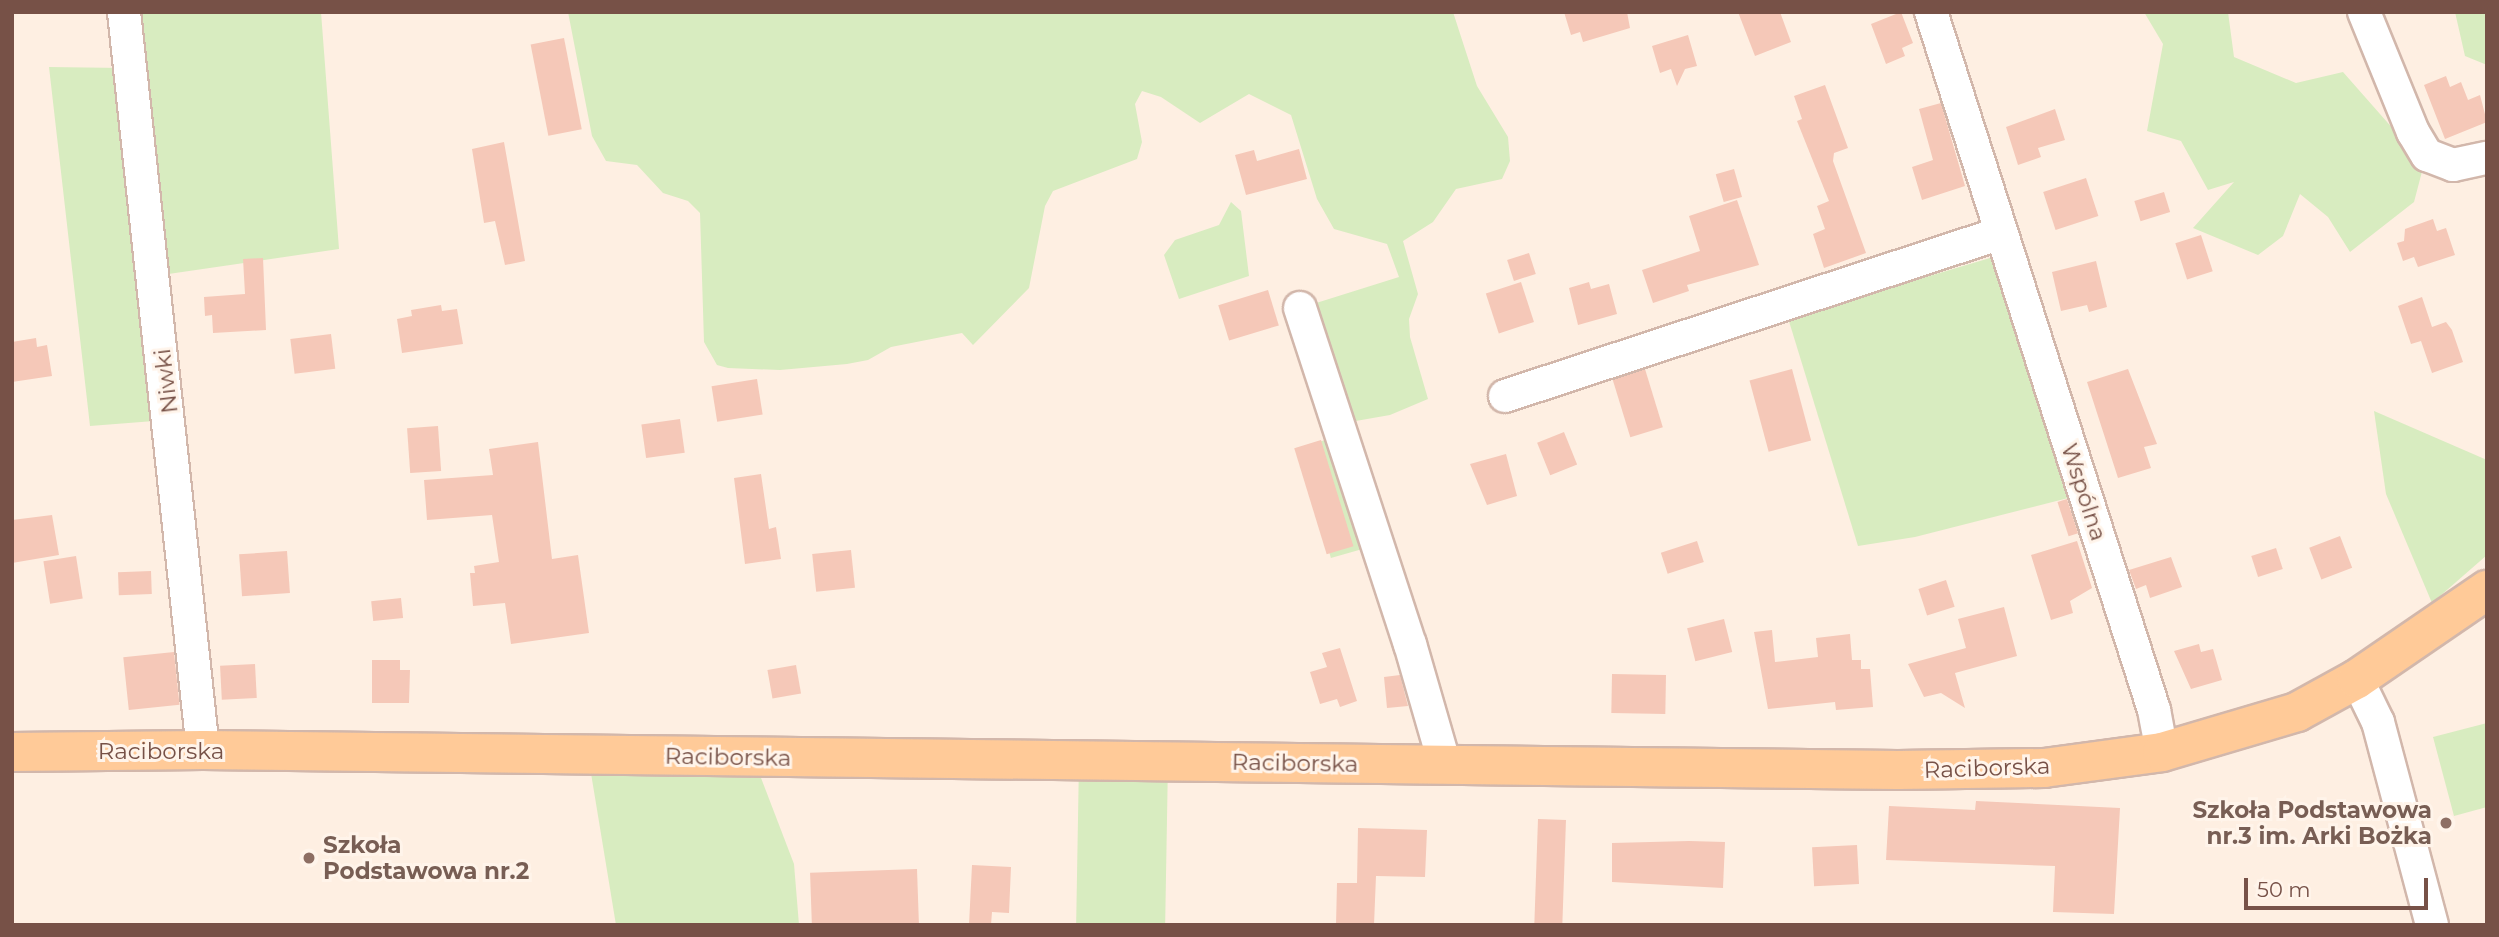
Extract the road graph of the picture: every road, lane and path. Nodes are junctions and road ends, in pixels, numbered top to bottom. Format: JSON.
{"nodes":[{"id":1,"x":124,"y":12,"type":"edge"},
{"id":2,"x":1931,"y":12,"type":"edge"},
{"id":3,"x":2364,"y":12,"type":"edge"},
{"id":4,"x":2487,"y":159,"type":"edge"},
{"id":5,"x":2001,"y":233,"type":"junction"},
{"id":6,"x":1300,"y":308,"type":"dead end"},
{"id":7,"x":1505,"y":396,"type":"dead end"},
{"id":8,"x":2487,"y":590,"type":"edge"},
{"id":9,"x":2357,"y":679,"type":"junction"},
{"id":10,"x":203,"y":750,"type":"junction"},
{"id":11,"x":2162,"y":751,"type":"junction"},
{"id":12,"x":12,"y":752,"type":"edge"},
{"id":13,"x":1445,"y":765,"type":"junction"},
{"id":14,"x":2432,"y":925,"type":"edge"}],
"edges":[{"from":1,"to":10,"type":"street","name":"Niwki"},
{"from":2,"to":5,"type":"street","name":"Wspólna"},
{"from":3,"to":4,"type":"street"},
{"from":5,"to":7,"type":"street"},
{"from":5,"to":11,"type":"street","name":"Wspólna"},
{"from":6,"to":13,"type":"street"},
{"from":8,"to":9,"type":"main road","name":"Raciborska"},
{"from":9,"to":11,"type":"main road","name":"Raciborska"},
{"from":9,"to":14,"type":"street"},
{"from":10,"to":12,"type":"main road","name":"Raciborska"},
{"from":10,"to":13,"type":"main road","name":"Raciborska"},
{"from":11,"to":13,"type":"main road","name":"Raciborska"}]}
